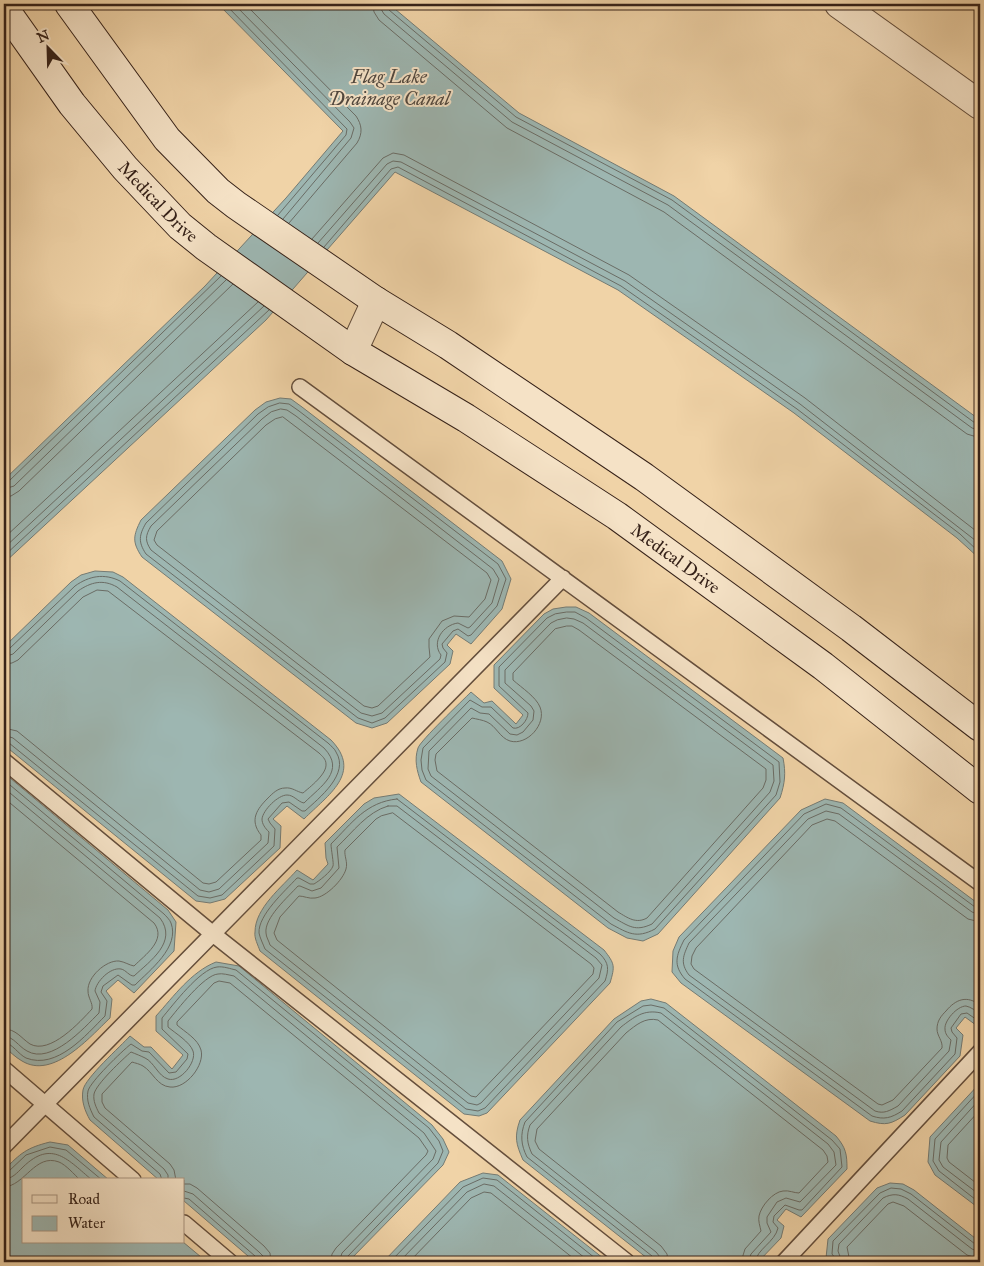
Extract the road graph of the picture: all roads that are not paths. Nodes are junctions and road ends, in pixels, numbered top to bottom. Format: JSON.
{"nodes":[{"id":1,"x":68,"y":4,"type":"edge"},
{"id":2,"x":839,"y":4,"type":"edge"},
{"id":3,"x":4,"y":8,"type":"edge"},
{"id":4,"x":980,"y":105,"type":"edge"},
{"id":5,"x":370,"y":297,"type":"junction"},
{"id":6,"x":353,"y":351,"type":"junction"},
{"id":7,"x":300,"y":387,"type":"dead end"},
{"id":8,"x":563,"y":578,"type":"junction"},
{"id":9,"x":980,"y":727,"type":"edge"},
{"id":10,"x":4,"y":761,"type":"edge"},
{"id":11,"x":980,"y":790,"type":"edge"},
{"id":12,"x":980,"y":883,"type":"edge"},
{"id":13,"x":213,"y":934,"type":"junction"},
{"id":14,"x":980,"y":1052,"type":"edge"},
{"id":15,"x":4,"y":1069,"type":"edge"},
{"id":16,"x":45,"y":1104,"type":"junction"},
{"id":17,"x":4,"y":1146,"type":"edge"},
{"id":18,"x":131,"y":1178,"type":"edge"},
{"id":19,"x":185,"y":1224,"type":"edge"},
{"id":20,"x":230,"y":1262,"type":"edge"},
{"id":21,"x":628,"y":1262,"type":"edge"},
{"id":22,"x":784,"y":1262,"type":"edge"}],
"edges":[{"from":1,"to":5,"type":"street"},
{"from":2,"to":4,"type":"street"},
{"from":3,"to":6,"type":"street","name":"Medical Drive"},
{"from":5,"to":6,"type":"street"},
{"from":5,"to":9,"type":"street"},
{"from":6,"to":11,"type":"street","name":"Medical Drive"},
{"from":7,"to":8,"type":"lane"},
{"from":8,"to":12,"type":"lane"},
{"from":8,"to":13,"type":"lane"},
{"from":10,"to":13,"type":"lane"},
{"from":13,"to":16,"type":"lane"},
{"from":13,"to":21,"type":"lane"},
{"from":14,"to":22,"type":"lane"},
{"from":15,"to":16,"type":"lane"},
{"from":16,"to":17,"type":"lane"},
{"from":16,"to":18,"type":"lane"},
{"from":19,"to":20,"type":"lane"}]}
